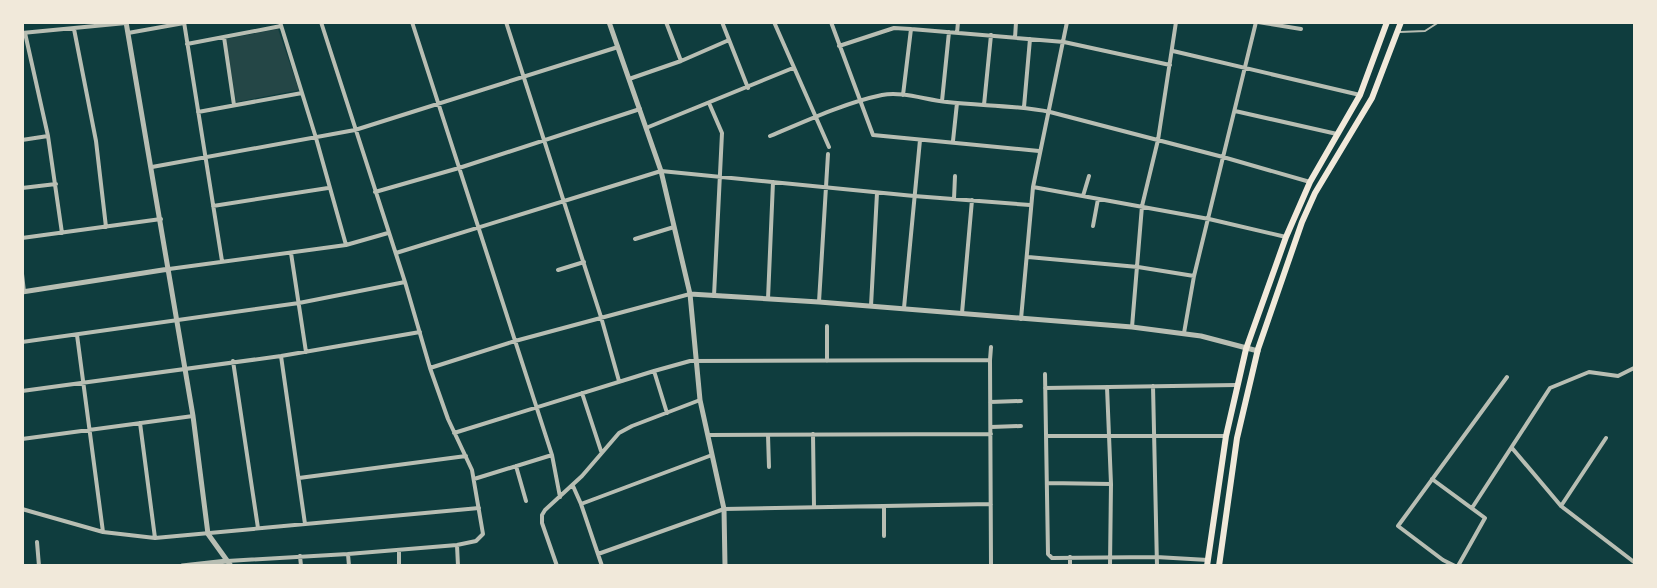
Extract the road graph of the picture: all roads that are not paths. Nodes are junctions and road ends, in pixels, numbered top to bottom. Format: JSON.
{"nodes":[{"id":1,"x":126,"y":22,"type":"edge"},
{"id":2,"x":321,"y":22,"type":"edge"},
{"id":3,"x":412,"y":22,"type":"edge"},
{"id":4,"x":506,"y":22,"type":"edge"},
{"id":5,"x":609,"y":22,"type":"edge"},
{"id":6,"x":666,"y":22,"type":"edge"},
{"id":7,"x":722,"y":22,"type":"edge"},
{"id":8,"x":831,"y":22,"type":"edge"},
{"id":9,"x":958,"y":22,"type":"edge"},
{"id":10,"x":1016,"y":22,"type":"edge"},
{"id":11,"x":1067,"y":22,"type":"edge"},
{"id":12,"x":1176,"y":22,"type":"edge"},
{"id":13,"x":1257,"y":22,"type":"edge"},
{"id":14,"x":1387,"y":22,"type":"edge"},
{"id":15,"x":1401,"y":22,"type":"edge"},
{"id":16,"x":1439,"y":22,"type":"edge"},
{"id":17,"x":184,"y":23,"type":"edge"},
{"id":18,"x":775,"y":23,"type":"edge"},
{"id":19,"x":280,"y":24,"type":"edge"},
{"id":20,"x":74,"y":29,"type":"junction"},
{"id":21,"x":911,"y":29,"type":"junction"},
{"id":22,"x":1301,"y":29,"type":"dead end"},
{"id":23,"x":949,"y":32,"type":"junction"},
{"id":24,"x":1398,"y":32,"type":"junction"},
{"id":25,"x":24,"y":33,"type":"edge"},
{"id":26,"x":128,"y":33,"type":"junction"},
{"id":27,"x":957,"y":33,"type":"junction"},
{"id":28,"x":991,"y":36,"type":"junction"},
{"id":29,"x":224,"y":37,"type":"junction"},
{"id":30,"x":1015,"y":38,"type":"junction"},
{"id":31,"x":729,"y":40,"type":"junction"},
{"id":32,"x":1030,"y":40,"type":"junction"},
{"id":33,"x":1064,"y":42,"type":"junction"},
{"id":34,"x":187,"y":44,"type":"junction"},
{"id":35,"x":839,"y":46,"type":"junction"},
{"id":36,"x":618,"y":47,"type":"junction"},
{"id":37,"x":1173,"y":51,"type":"junction"},
{"id":38,"x":681,"y":62,"type":"junction"},
{"id":39,"x":1170,"y":66,"type":"junction"},
{"id":40,"x":793,"y":68,"type":"junction"},
{"id":41,"x":1246,"y":68,"type":"junction"},
{"id":42,"x":524,"y":78,"type":"junction"},
{"id":43,"x":629,"y":80,"type":"junction"},
{"id":44,"x":748,"y":88,"type":"junction"},
{"id":45,"x":302,"y":93,"type":"junction"},
{"id":46,"x":904,"y":95,"type":"junction"},
{"id":47,"x":1360,"y":95,"type":"junction"},
{"id":48,"x":942,"y":101,"type":"junction"},
{"id":49,"x":861,"y":102,"type":"junction"},
{"id":50,"x":957,"y":103,"type":"junction"},
{"id":51,"x":438,"y":104,"type":"junction"},
{"id":52,"x":709,"y":104,"type":"junction"},
{"id":53,"x":234,"y":105,"type":"junction"},
{"id":54,"x":984,"y":105,"type":"junction"},
{"id":55,"x":1024,"y":107,"type":"junction"},
{"id":56,"x":640,"y":109,"type":"junction"},
{"id":57,"x":1235,"y":111,"type":"junction"},
{"id":58,"x":198,"y":112,"type":"junction"},
{"id":59,"x":1050,"y":112,"type":"junction"},
{"id":60,"x":816,"y":117,"type":"junction"},
{"id":61,"x":646,"y":128,"type":"junction"},
{"id":62,"x":355,"y":130,"type":"junction"},
{"id":63,"x":1337,"y":134,"type":"junction"},
{"id":64,"x":48,"y":136,"type":"junction"},
{"id":65,"x":770,"y":136,"type":"dead end"},
{"id":66,"x":316,"y":138,"type":"junction"},
{"id":67,"x":22,"y":140,"type":"edge"},
{"id":68,"x":542,"y":140,"type":"junction"},
{"id":69,"x":920,"y":140,"type":"junction"},
{"id":70,"x":1158,"y":140,"type":"junction"},
{"id":71,"x":953,"y":141,"type":"junction"},
{"id":72,"x":829,"y":147,"type":"dead end"},
{"id":73,"x":1039,"y":151,"type":"junction"},
{"id":74,"x":828,"y":154,"type":"dead end"},
{"id":75,"x":1224,"y":156,"type":"junction"},
{"id":76,"x":205,"y":157,"type":"junction"},
{"id":77,"x":152,"y":167,"type":"junction"},
{"id":78,"x":460,"y":168,"type":"junction"},
{"id":79,"x":661,"y":171,"type":"junction"},
{"id":80,"x":721,"y":176,"type":"junction"},
{"id":81,"x":956,"y":176,"type":"dead end"},
{"id":82,"x":1089,"y":176,"type":"dead end"},
{"id":83,"x":773,"y":182,"type":"junction"},
{"id":84,"x":1310,"y":182,"type":"junction"},
{"id":85,"x":56,"y":184,"type":"junction"},
{"id":86,"x":824,"y":186,"type":"junction"},
{"id":87,"x":1033,"y":187,"type":"junction"},
{"id":88,"x":22,"y":188,"type":"edge"},
{"id":89,"x":328,"y":188,"type":"junction"},
{"id":90,"x":375,"y":192,"type":"junction"},
{"id":91,"x":877,"y":193,"type":"junction"},
{"id":92,"x":914,"y":196,"type":"junction"},
{"id":93,"x":1084,"y":196,"type":"junction"},
{"id":94,"x":1098,"y":198,"type":"junction"},
{"id":95,"x":954,"y":199,"type":"junction"},
{"id":96,"x":564,"y":200,"type":"junction"},
{"id":97,"x":972,"y":200,"type":"junction"},
{"id":98,"x":1030,"y":205,"type":"junction"},
{"id":99,"x":213,"y":206,"type":"junction"},
{"id":100,"x":1142,"y":206,"type":"junction"},
{"id":101,"x":161,"y":219,"type":"junction"},
{"id":102,"x":1209,"y":219,"type":"junction"},
{"id":103,"x":1094,"y":226,"type":"dead end"},
{"id":104,"x":106,"y":227,"type":"junction"},
{"id":105,"x":478,"y":227,"type":"junction"},
{"id":106,"x":674,"y":227,"type":"junction"},
{"id":107,"x":62,"y":233,"type":"junction"},
{"id":108,"x":388,"y":233,"type":"junction"},
{"id":109,"x":1286,"y":237,"type":"junction"},
{"id":110,"x":22,"y":238,"type":"edge"},
{"id":111,"x":636,"y":239,"type":"dead end"},
{"id":112,"x":346,"y":246,"type":"junction"},
{"id":113,"x":291,"y":252,"type":"junction"},
{"id":114,"x":396,"y":253,"type":"junction"},
{"id":115,"x":1028,"y":257,"type":"junction"},
{"id":116,"x":222,"y":261,"type":"junction"},
{"id":117,"x":584,"y":262,"type":"junction"},
{"id":118,"x":1138,"y":267,"type":"junction"},
{"id":119,"x":169,"y":269,"type":"junction"},
{"id":120,"x":558,"y":270,"type":"dead end"},
{"id":121,"x":22,"y":274,"type":"edge"},
{"id":122,"x":1194,"y":276,"type":"junction"},
{"id":123,"x":405,"y":282,"type":"junction"},
{"id":124,"x":23,"y":292,"type":"edge"},
{"id":125,"x":690,"y":294,"type":"junction"},
{"id":126,"x":714,"y":296,"type":"junction"},
{"id":127,"x":768,"y":300,"type":"junction"},
{"id":128,"x":819,"y":302,"type":"junction"},
{"id":129,"x":299,"y":303,"type":"junction"},
{"id":130,"x":871,"y":306,"type":"junction"},
{"id":131,"x":904,"y":308,"type":"junction"},
{"id":132,"x":962,"y":313,"type":"junction"},
{"id":133,"x":602,"y":317,"type":"junction"},
{"id":134,"x":1021,"y":319,"type":"junction"},
{"id":135,"x":177,"y":321,"type":"junction"},
{"id":136,"x":827,"y":326,"type":"dead end"},
{"id":137,"x":1132,"y":328,"type":"junction"},
{"id":138,"x":420,"y":332,"type":"junction"},
{"id":139,"x":1184,"y":333,"type":"junction"},
{"id":140,"x":77,"y":335,"type":"junction"},
{"id":141,"x":515,"y":341,"type":"junction"},
{"id":142,"x":22,"y":342,"type":"edge"},
{"id":143,"x":991,"y":347,"type":"dead end"},
{"id":144,"x":1246,"y":348,"type":"junction"},
{"id":145,"x":306,"y":352,"type":"junction"},
{"id":146,"x":1258,"y":352,"type":"junction"},
{"id":147,"x":281,"y":356,"type":"junction"},
{"id":148,"x":990,"y":360,"type":"junction"},
{"id":149,"x":233,"y":361,"type":"junction"},
{"id":150,"x":697,"y":361,"type":"junction"},
{"id":151,"x":827,"y":361,"type":"junction"},
{"id":152,"x":430,"y":368,"type":"junction"},
{"id":153,"x":1634,"y":368,"type":"edge"},
{"id":154,"x":185,"y":369,"type":"junction"},
{"id":155,"x":654,"y":371,"type":"junction"},
{"id":156,"x":1045,"y":374,"type":"dead end"},
{"id":157,"x":1507,"y":377,"type":"dead end"},
{"id":158,"x":618,"y":381,"type":"junction"},
{"id":159,"x":82,"y":383,"type":"junction"},
{"id":160,"x":1236,"y":385,"type":"junction"},
{"id":161,"x":1153,"y":386,"type":"junction"},
{"id":162,"x":1107,"y":387,"type":"junction"},
{"id":163,"x":1045,"y":388,"type":"junction"},
{"id":164,"x":22,"y":391,"type":"edge"},
{"id":165,"x":582,"y":394,"type":"junction"},
{"id":166,"x":700,"y":400,"type":"junction"},
{"id":167,"x":1021,"y":401,"type":"dead end"},
{"id":168,"x":990,"y":402,"type":"junction"},
{"id":169,"x":537,"y":407,"type":"junction"},
{"id":170,"x":667,"y":413,"type":"junction"},
{"id":171,"x":193,"y":416,"type":"junction"},
{"id":172,"x":140,"y":422,"type":"junction"},
{"id":173,"x":1022,"y":426,"type":"dead end"},
{"id":174,"x":990,"y":427,"type":"junction"},
{"id":175,"x":90,"y":430,"type":"junction"},
{"id":176,"x":454,"y":433,"type":"junction"},
{"id":177,"x":813,"y":434,"type":"junction"},
{"id":178,"x":991,"y":434,"type":"junction"},
{"id":179,"x":768,"y":435,"type":"junction"},
{"id":180,"x":1156,"y":435,"type":"junction"},
{"id":181,"x":709,"y":436,"type":"junction"},
{"id":182,"x":1046,"y":436,"type":"junction"},
{"id":183,"x":1110,"y":436,"type":"junction"},
{"id":184,"x":1226,"y":436,"type":"junction"},
{"id":185,"x":1606,"y":438,"type":"dead end"},
{"id":186,"x":22,"y":439,"type":"edge"},
{"id":187,"x":1512,"y":448,"type":"junction"},
{"id":188,"x":601,"y":451,"type":"junction"},
{"id":189,"x":552,"y":455,"type":"junction"},
{"id":190,"x":712,"y":455,"type":"junction"},
{"id":191,"x":466,"y":456,"type":"junction"},
{"id":192,"x":516,"y":466,"type":"junction"},
{"id":193,"x":768,"y":467,"type":"dead end"},
{"id":194,"x":299,"y":478,"type":"junction"},
{"id":195,"x":474,"y":479,"type":"junction"},
{"id":196,"x":1432,"y":479,"type":"junction"},
{"id":197,"x":1047,"y":482,"type":"junction"},
{"id":198,"x":1111,"y":484,"type":"junction"},
{"id":199,"x":573,"y":486,"type":"junction"},
{"id":200,"x":560,"y":497,"type":"junction"},
{"id":201,"x":526,"y":501,"type":"dead end"},
{"id":202,"x":582,"y":504,"type":"junction"},
{"id":203,"x":991,"y":504,"type":"junction"},
{"id":204,"x":884,"y":506,"type":"junction"},
{"id":205,"x":1561,"y":506,"type":"junction"},
{"id":206,"x":814,"y":507,"type":"junction"},
{"id":207,"x":479,"y":508,"type":"junction"},
{"id":208,"x":1472,"y":508,"type":"junction"},
{"id":209,"x":22,"y":509,"type":"edge"},
{"id":210,"x":724,"y":509,"type":"junction"},
{"id":211,"x":305,"y":524,"type":"junction"},
{"id":212,"x":258,"y":528,"type":"junction"},
{"id":213,"x":103,"y":532,"type":"junction"},
{"id":214,"x":208,"y":534,"type":"junction"},
{"id":215,"x":884,"y":536,"type":"dead end"},
{"id":216,"x":155,"y":538,"type":"junction"},
{"id":217,"x":37,"y":542,"type":"dead end"},
{"id":218,"x":457,"y":545,"type":"junction"},
{"id":219,"x":399,"y":550,"type":"junction"},
{"id":220,"x":348,"y":554,"type":"junction"},
{"id":221,"x":598,"y":554,"type":"junction"},
{"id":222,"x":300,"y":556,"type":"junction"},
{"id":223,"x":1070,"y":557,"type":"junction"},
{"id":224,"x":1110,"y":557,"type":"junction"},
{"id":225,"x":1156,"y":557,"type":"junction"},
{"id":226,"x":1634,"y":562,"type":"edge"},
{"id":227,"x":229,"y":563,"type":"edge"},
{"id":228,"x":1208,"y":563,"type":"edge"},
{"id":229,"x":39,"y":566,"type":"edge"},
{"id":230,"x":182,"y":566,"type":"edge"},
{"id":231,"x":301,"y":566,"type":"edge"},
{"id":232,"x":349,"y":566,"type":"edge"},
{"id":233,"x":399,"y":566,"type":"edge"},
{"id":234,"x":458,"y":566,"type":"edge"},
{"id":235,"x":557,"y":566,"type":"edge"},
{"id":236,"x":602,"y":566,"type":"edge"},
{"id":237,"x":725,"y":566,"type":"edge"},
{"id":238,"x":991,"y":566,"type":"edge"},
{"id":239,"x":1070,"y":566,"type":"edge"},
{"id":240,"x":1110,"y":566,"type":"edge"},
{"id":241,"x":1157,"y":566,"type":"edge"},
{"id":242,"x":1219,"y":566,"type":"edge"},
{"id":243,"x":1457,"y":566,"type":"edge"}],
"edges":[{"from":1,"to":20,"type":"street"},
{"from":1,"to":26,"type":"street"},
{"from":2,"to":62,"type":"street"},
{"from":3,"to":51,"type":"street"},
{"from":4,"to":42,"type":"street"},
{"from":5,"to":36,"type":"street"},
{"from":6,"to":38,"type":"street"},
{"from":7,"to":31,"type":"street"},
{"from":8,"to":35,"type":"street"},
{"from":9,"to":27,"type":"street"},
{"from":10,"to":30,"type":"street"},
{"from":11,"to":33,"type":"street"},
{"from":12,"to":37,"type":"street"},
{"from":13,"to":22,"type":"street"},
{"from":13,"to":41,"type":"street"},
{"from":14,"to":47,"type":"main road"},
{"from":15,"to":24,"type":"main road"},
{"from":16,"to":24,"type":"lane"},
{"from":17,"to":26,"type":"street"},
{"from":17,"to":34,"type":"street"},
{"from":18,"to":40,"type":"street"},
{"from":19,"to":29,"type":"street"},
{"from":19,"to":45,"type":"street"},
{"from":20,"to":25,"type":"street"},
{"from":20,"to":104,"type":"street"},
{"from":21,"to":23,"type":"street"},
{"from":21,"to":35,"type":"street"},
{"from":21,"to":46,"type":"street"},
{"from":23,"to":27,"type":"street"},
{"from":23,"to":48,"type":"street"},
{"from":24,"to":146,"type":"main road"},
{"from":25,"to":64,"type":"street"},
{"from":26,"to":77,"type":"street"},
{"from":27,"to":28,"type":"street"},
{"from":28,"to":30,"type":"street"},
{"from":28,"to":54,"type":"street"},
{"from":29,"to":34,"type":"street"},
{"from":29,"to":53,"type":"street"},
{"from":30,"to":32,"type":"street"},
{"from":31,"to":38,"type":"street"},
{"from":31,"to":44,"type":"street"},
{"from":32,"to":33,"type":"street"},
{"from":32,"to":55,"type":"street"},
{"from":33,"to":39,"type":"street"},
{"from":33,"to":59,"type":"street"},
{"from":34,"to":58,"type":"street"},
{"from":35,"to":49,"type":"street"},
{"from":36,"to":42,"type":"street"},
{"from":36,"to":43,"type":"street"},
{"from":37,"to":39,"type":"street"},
{"from":37,"to":41,"type":"street"},
{"from":38,"to":43,"type":"street"},
{"from":39,"to":70,"type":"street"},
{"from":40,"to":44,"type":"street"},
{"from":40,"to":60,"type":"street"},
{"from":41,"to":47,"type":"street"},
{"from":41,"to":57,"type":"street"},
{"from":42,"to":51,"type":"street"},
{"from":42,"to":68,"type":"street"},
{"from":43,"to":56,"type":"street"},
{"from":44,"to":52,"type":"street"},
{"from":45,"to":53,"type":"street"},
{"from":45,"to":66,"type":"street"},
{"from":46,"to":48,"type":"street"},
{"from":46,"to":49,"type":"street"},
{"from":47,"to":63,"type":"main road"},
{"from":48,"to":50,"type":"street"},
{"from":49,"to":60,"type":"street"},
{"from":49,"to":69,"type":"street"},
{"from":50,"to":54,"type":"street"},
{"from":50,"to":71,"type":"street"},
{"from":51,"to":62,"type":"street"},
{"from":51,"to":78,"type":"street"},
{"from":52,"to":61,"type":"street"},
{"from":52,"to":80,"type":"street"},
{"from":53,"to":58,"type":"street"},
{"from":54,"to":55,"type":"street"},
{"from":55,"to":59,"type":"street"},
{"from":56,"to":61,"type":"street"},
{"from":56,"to":68,"type":"street"},
{"from":57,"to":63,"type":"street"},
{"from":57,"to":75,"type":"street"},
{"from":58,"to":76,"type":"street"},
{"from":59,"to":70,"type":"street"},
{"from":59,"to":73,"type":"street"},
{"from":60,"to":65,"type":"street"},
{"from":60,"to":72,"type":"street"},
{"from":61,"to":79,"type":"street"},
{"from":62,"to":66,"type":"street"},
{"from":62,"to":90,"type":"street"},
{"from":63,"to":84,"type":"main road"},
{"from":64,"to":67,"type":"street"},
{"from":64,"to":85,"type":"street"},
{"from":66,"to":76,"type":"street"},
{"from":66,"to":89,"type":"street"},
{"from":68,"to":78,"type":"street"},
{"from":68,"to":96,"type":"street"},
{"from":69,"to":71,"type":"street"},
{"from":69,"to":92,"type":"street"},
{"from":70,"to":75,"type":"street"},
{"from":70,"to":100,"type":"street"},
{"from":71,"to":73,"type":"street"},
{"from":73,"to":87,"type":"street"},
{"from":74,"to":86,"type":"street"},
{"from":75,"to":84,"type":"street"},
{"from":75,"to":102,"type":"street"},
{"from":76,"to":77,"type":"street"},
{"from":76,"to":99,"type":"street"},
{"from":77,"to":101,"type":"street"},
{"from":78,"to":90,"type":"street"},
{"from":78,"to":105,"type":"street"},
{"from":79,"to":80,"type":"street"},
{"from":79,"to":96,"type":"street"},
{"from":79,"to":106,"type":"street"},
{"from":80,"to":83,"type":"street"},
{"from":80,"to":126,"type":"street"},
{"from":81,"to":95,"type":"street"},
{"from":82,"to":93,"type":"street"},
{"from":83,"to":86,"type":"street"},
{"from":83,"to":127,"type":"street"},
{"from":84,"to":109,"type":"main road"},
{"from":85,"to":88,"type":"street"},
{"from":85,"to":107,"type":"street"},
{"from":86,"to":91,"type":"street"},
{"from":86,"to":128,"type":"street"},
{"from":87,"to":93,"type":"street"},
{"from":87,"to":98,"type":"street"},
{"from":89,"to":99,"type":"street"},
{"from":89,"to":112,"type":"street"},
{"from":90,"to":108,"type":"street"},
{"from":91,"to":92,"type":"street"},
{"from":91,"to":130,"type":"street"},
{"from":92,"to":95,"type":"street"},
{"from":92,"to":131,"type":"street"},
{"from":93,"to":94,"type":"street"},
{"from":94,"to":100,"type":"street"},
{"from":94,"to":103,"type":"street"},
{"from":95,"to":97,"type":"street"},
{"from":96,"to":105,"type":"street"},
{"from":96,"to":117,"type":"street"},
{"from":97,"to":98,"type":"street"},
{"from":97,"to":132,"type":"street"},
{"from":98,"to":115,"type":"street"},
{"from":99,"to":116,"type":"street"},
{"from":100,"to":102,"type":"street"},
{"from":100,"to":118,"type":"street"},
{"from":101,"to":104,"type":"street"},
{"from":101,"to":119,"type":"street"},
{"from":102,"to":109,"type":"street"},
{"from":102,"to":122,"type":"street"},
{"from":104,"to":107,"type":"street"},
{"from":105,"to":114,"type":"street"},
{"from":105,"to":141,"type":"street"},
{"from":106,"to":111,"type":"street"},
{"from":106,"to":125,"type":"street"},
{"from":107,"to":110,"type":"street"},
{"from":108,"to":112,"type":"street"},
{"from":108,"to":114,"type":"street"},
{"from":109,"to":144,"type":"main road"},
{"from":112,"to":113,"type":"street"},
{"from":113,"to":116,"type":"street"},
{"from":113,"to":129,"type":"street"},
{"from":114,"to":123,"type":"street"},
{"from":115,"to":118,"type":"street"},
{"from":115,"to":134,"type":"street"},
{"from":116,"to":119,"type":"street"},
{"from":117,"to":120,"type":"street"},
{"from":117,"to":133,"type":"street"},
{"from":118,"to":122,"type":"street"},
{"from":118,"to":137,"type":"street"},
{"from":119,"to":124,"type":"street"},
{"from":119,"to":135,"type":"street"},
{"from":121,"to":124,"type":"street"},
{"from":122,"to":139,"type":"street"},
{"from":123,"to":129,"type":"street"},
{"from":123,"to":138,"type":"street"},
{"from":125,"to":126,"type":"street"},
{"from":125,"to":133,"type":"street"},
{"from":125,"to":150,"type":"street"},
{"from":126,"to":127,"type":"street"},
{"from":127,"to":128,"type":"street"},
{"from":128,"to":130,"type":"street"},
{"from":129,"to":135,"type":"street"},
{"from":129,"to":145,"type":"street"},
{"from":130,"to":131,"type":"street"},
{"from":131,"to":132,"type":"street"},
{"from":132,"to":134,"type":"street"},
{"from":133,"to":141,"type":"street"},
{"from":133,"to":158,"type":"street"},
{"from":134,"to":137,"type":"street"},
{"from":135,"to":140,"type":"street"},
{"from":135,"to":154,"type":"street"},
{"from":136,"to":151,"type":"street"},
{"from":137,"to":139,"type":"street"},
{"from":138,"to":145,"type":"street"},
{"from":138,"to":152,"type":"street"},
{"from":139,"to":144,"type":"street"},
{"from":140,"to":142,"type":"street"},
{"from":140,"to":159,"type":"street"},
{"from":141,"to":152,"type":"street"},
{"from":141,"to":169,"type":"street"},
{"from":143,"to":148,"type":"street"},
{"from":144,"to":146,"type":"street"},
{"from":144,"to":160,"type":"main road"},
{"from":145,"to":147,"type":"street"},
{"from":146,"to":242,"type":"main road"},
{"from":147,"to":149,"type":"street"},
{"from":147,"to":194,"type":"street"},
{"from":148,"to":151,"type":"street"},
{"from":148,"to":168,"type":"street"},
{"from":149,"to":154,"type":"street"},
{"from":149,"to":212,"type":"street"},
{"from":150,"to":151,"type":"street"},
{"from":150,"to":155,"type":"street"},
{"from":150,"to":166,"type":"street"},
{"from":152,"to":176,"type":"street"},
{"from":153,"to":187,"type":"street"},
{"from":154,"to":159,"type":"street"},
{"from":154,"to":171,"type":"street"},
{"from":155,"to":158,"type":"street"},
{"from":155,"to":170,"type":"street"},
{"from":156,"to":163,"type":"street"},
{"from":157,"to":196,"type":"street"},
{"from":158,"to":165,"type":"street"},
{"from":159,"to":164,"type":"street"},
{"from":159,"to":175,"type":"street"},
{"from":160,"to":161,"type":"street"},
{"from":160,"to":184,"type":"main road"},
{"from":161,"to":162,"type":"street"},
{"from":161,"to":180,"type":"street"},
{"from":162,"to":163,"type":"street"},
{"from":162,"to":183,"type":"street"},
{"from":163,"to":182,"type":"street"},
{"from":165,"to":169,"type":"street"},
{"from":165,"to":188,"type":"street"},
{"from":166,"to":170,"type":"street"},
{"from":166,"to":181,"type":"street"},
{"from":167,"to":168,"type":"street"},
{"from":168,"to":174,"type":"street"},
{"from":169,"to":176,"type":"street"},
{"from":169,"to":189,"type":"street"},
{"from":170,"to":188,"type":"street"},
{"from":171,"to":172,"type":"street"},
{"from":171,"to":214,"type":"street"},
{"from":172,"to":175,"type":"street"},
{"from":172,"to":216,"type":"street"},
{"from":173,"to":174,"type":"street"},
{"from":174,"to":178,"type":"street"},
{"from":175,"to":186,"type":"street"},
{"from":175,"to":213,"type":"street"},
{"from":176,"to":191,"type":"street"},
{"from":177,"to":178,"type":"street"},
{"from":177,"to":179,"type":"street"},
{"from":177,"to":206,"type":"street"},
{"from":178,"to":203,"type":"street"},
{"from":179,"to":181,"type":"street"},
{"from":179,"to":193,"type":"street"},
{"from":180,"to":183,"type":"street"},
{"from":180,"to":184,"type":"street"},
{"from":180,"to":225,"type":"street"},
{"from":181,"to":190,"type":"street"},
{"from":182,"to":183,"type":"street"},
{"from":182,"to":197,"type":"street"},
{"from":183,"to":198,"type":"street"},
{"from":184,"to":228,"type":"main road"},
{"from":185,"to":205,"type":"street"},
{"from":187,"to":205,"type":"street"},
{"from":187,"to":208,"type":"street"},
{"from":188,"to":199,"type":"street"},
{"from":189,"to":192,"type":"street"},
{"from":189,"to":200,"type":"street"},
{"from":190,"to":202,"type":"street"},
{"from":190,"to":210,"type":"street"},
{"from":191,"to":194,"type":"street"},
{"from":191,"to":195,"type":"street"},
{"from":192,"to":195,"type":"street"},
{"from":192,"to":201,"type":"street"},
{"from":194,"to":211,"type":"street"},
{"from":195,"to":207,"type":"street"},
{"from":196,"to":208,"type":"street"},
{"from":196,"to":243,"type":"street"},
{"from":197,"to":198,"type":"street"},
{"from":197,"to":223,"type":"street"},
{"from":198,"to":224,"type":"street"},
{"from":199,"to":200,"type":"street"},
{"from":199,"to":202,"type":"street"},
{"from":200,"to":235,"type":"street"},
{"from":202,"to":221,"type":"street"},
{"from":203,"to":204,"type":"street"},
{"from":203,"to":238,"type":"street"},
{"from":204,"to":206,"type":"street"},
{"from":204,"to":215,"type":"street"},
{"from":205,"to":226,"type":"street"},
{"from":206,"to":210,"type":"street"},
{"from":207,"to":211,"type":"street"},
{"from":207,"to":218,"type":"street"},
{"from":208,"to":243,"type":"street"},
{"from":209,"to":213,"type":"street"},
{"from":210,"to":221,"type":"street"},
{"from":210,"to":237,"type":"street"},
{"from":211,"to":212,"type":"street"},
{"from":212,"to":214,"type":"street"},
{"from":213,"to":216,"type":"street"},
{"from":214,"to":216,"type":"street"},
{"from":214,"to":227,"type":"street"},
{"from":217,"to":229,"type":"street"},
{"from":218,"to":219,"type":"street"},
{"from":218,"to":234,"type":"street"},
{"from":219,"to":220,"type":"street"},
{"from":219,"to":233,"type":"street"},
{"from":220,"to":222,"type":"street"},
{"from":220,"to":232,"type":"street"},
{"from":221,"to":236,"type":"street"},
{"from":222,"to":227,"type":"street"},
{"from":222,"to":231,"type":"street"},
{"from":223,"to":224,"type":"street"},
{"from":223,"to":239,"type":"street"},
{"from":224,"to":225,"type":"street"},
{"from":224,"to":240,"type":"street"},
{"from":225,"to":228,"type":"street"},
{"from":225,"to":241,"type":"street"},
{"from":227,"to":230,"type":"street"}]}
